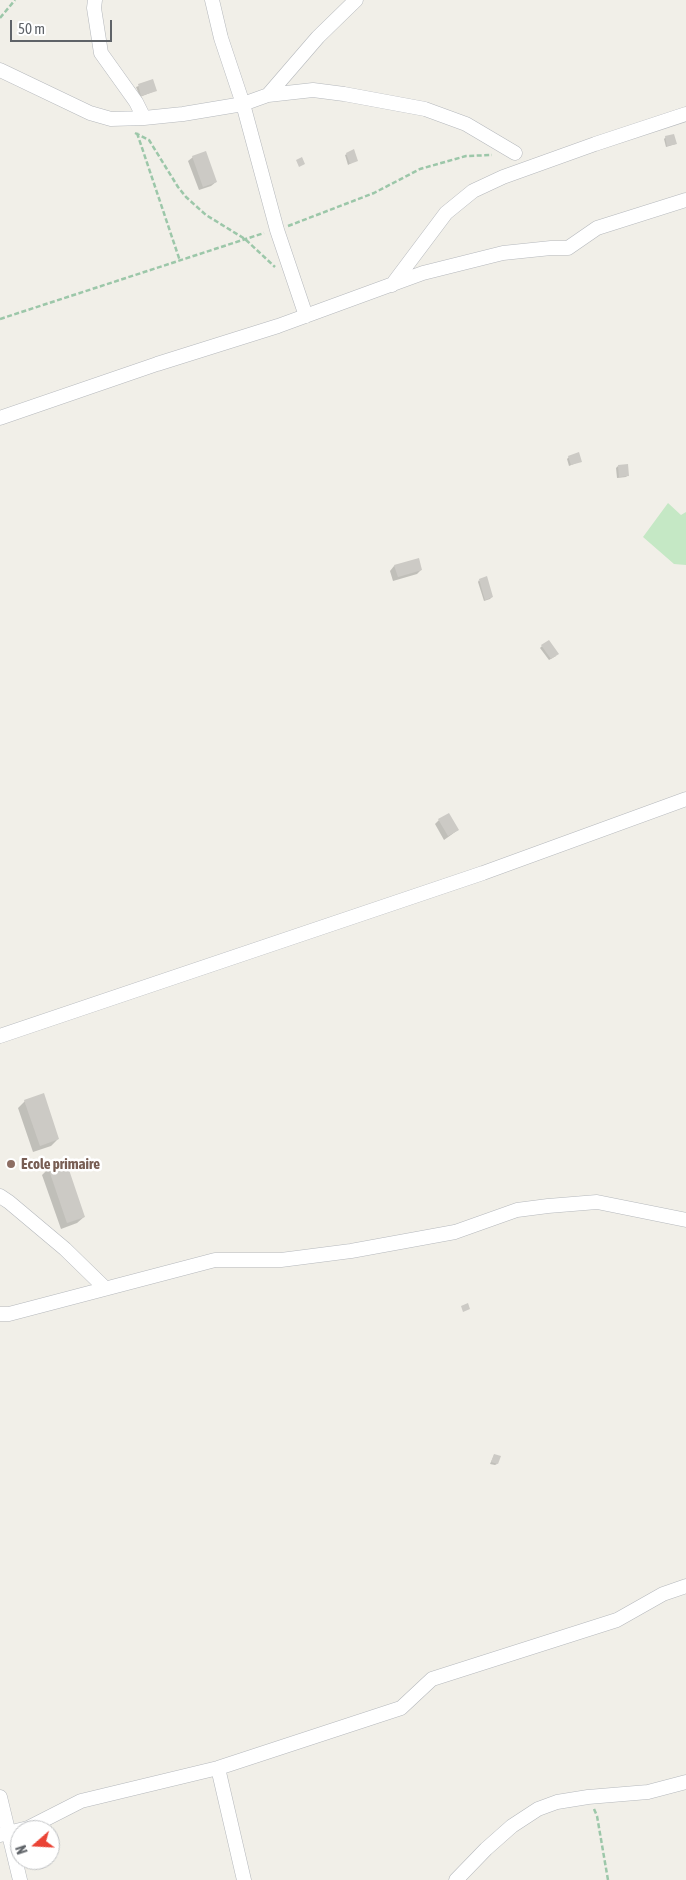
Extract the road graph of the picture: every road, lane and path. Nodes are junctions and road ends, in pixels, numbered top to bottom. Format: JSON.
{"nodes":[{"id":1,"x":14,"y":0,"type":"edge"},
{"id":2,"x":94,"y":0,"type":"edge"},
{"id":3,"x":212,"y":0,"type":"edge"},
{"id":4,"x":356,"y":0,"type":"edge"},
{"id":5,"x":0,"y":18,"type":"edge"},
{"id":6,"x":0,"y":70,"type":"edge"},
{"id":7,"x":268,"y":95,"type":"junction"},
{"id":8,"x":243,"y":104,"type":"junction"},
{"id":9,"x":686,"y":114,"type":"edge"},
{"id":10,"x":144,"y":118,"type":"junction"},
{"id":11,"x":131,"y":131,"type":"dead end"},
{"id":12,"x":137,"y":134,"type":"junction"},
{"id":13,"x":515,"y":153,"type":"joint"},
{"id":14,"x":686,"y":200,"type":"edge"},
{"id":15,"x":277,"y":230,"type":"junction"},
{"id":16,"x":245,"y":239,"type":"junction"},
{"id":17,"x":180,"y":261,"type":"junction"},
{"id":18,"x":391,"y":285,"type":"junction"},
{"id":19,"x":296,"y":286,"type":"junction"},
{"id":20,"x":306,"y":316,"type":"junction"},
{"id":21,"x":0,"y":318,"type":"edge"},
{"id":22,"x":0,"y":418,"type":"edge"},
{"id":23,"x":686,"y":800,"type":"edge"},
{"id":24,"x":0,"y":1036,"type":"edge"},
{"id":25,"x":0,"y":1196,"type":"edge"},
{"id":26,"x":686,"y":1220,"type":"edge"},
{"id":27,"x":105,"y":1288,"type":"junction"},
{"id":28,"x":0,"y":1314,"type":"edge"},
{"id":29,"x":686,"y":1586,"type":"edge"},
{"id":30,"x":218,"y":1768,"type":"junction"},
{"id":31,"x":686,"y":1782,"type":"edge"},
{"id":32,"x":0,"y":1797,"type":"edge"},
{"id":33,"x":588,"y":1797,"type":"junction"},
{"id":34,"x":4,"y":1834,"type":"edge"},
{"id":35,"x":20,"y":1880,"type":"edge"},
{"id":36,"x":244,"y":1880,"type":"edge"},
{"id":37,"x":456,"y":1880,"type":"edge"},
{"id":38,"x":608,"y":1880,"type":"edge"}],
"edges":[{"from":1,"to":5,"type":"path"},
{"from":2,"to":10,"type":"street"},
{"from":3,"to":8,"type":"street"},
{"from":4,"to":7,"type":"street"},
{"from":6,"to":10,"type":"street"},
{"from":7,"to":8,"type":"street"},
{"from":7,"to":13,"type":"street"},
{"from":8,"to":10,"type":"street"},
{"from":8,"to":15,"type":"street"},
{"from":9,"to":18,"type":"street"},
{"from":10,"to":12,"type":"path"},
{"from":11,"to":12,"type":"path"},
{"from":12,"to":16,"type":"path"},
{"from":12,"to":17,"type":"path"},
{"from":13,"to":15,"type":"path"},
{"from":14,"to":18,"type":"street"},
{"from":15,"to":16,"type":"path"},
{"from":15,"to":19,"type":"street"},
{"from":16,"to":17,"type":"path"},
{"from":16,"to":19,"type":"path"},
{"from":17,"to":21,"type":"path"},
{"from":18,"to":20,"type":"street"},
{"from":19,"to":20,"type":"street"},
{"from":20,"to":22,"type":"street"},
{"from":23,"to":24,"type":"street"},
{"from":25,"to":27,"type":"street"},
{"from":26,"to":27,"type":"street"},
{"from":27,"to":28,"type":"street"},
{"from":29,"to":30,"type":"street"},
{"from":30,"to":34,"type":"street"},
{"from":30,"to":36,"type":"street"},
{"from":31,"to":33,"type":"street"},
{"from":32,"to":34,"type":"street"},
{"from":33,"to":37,"type":"street"},
{"from":33,"to":38,"type":"path"},
{"from":34,"to":35,"type":"street"}]}
